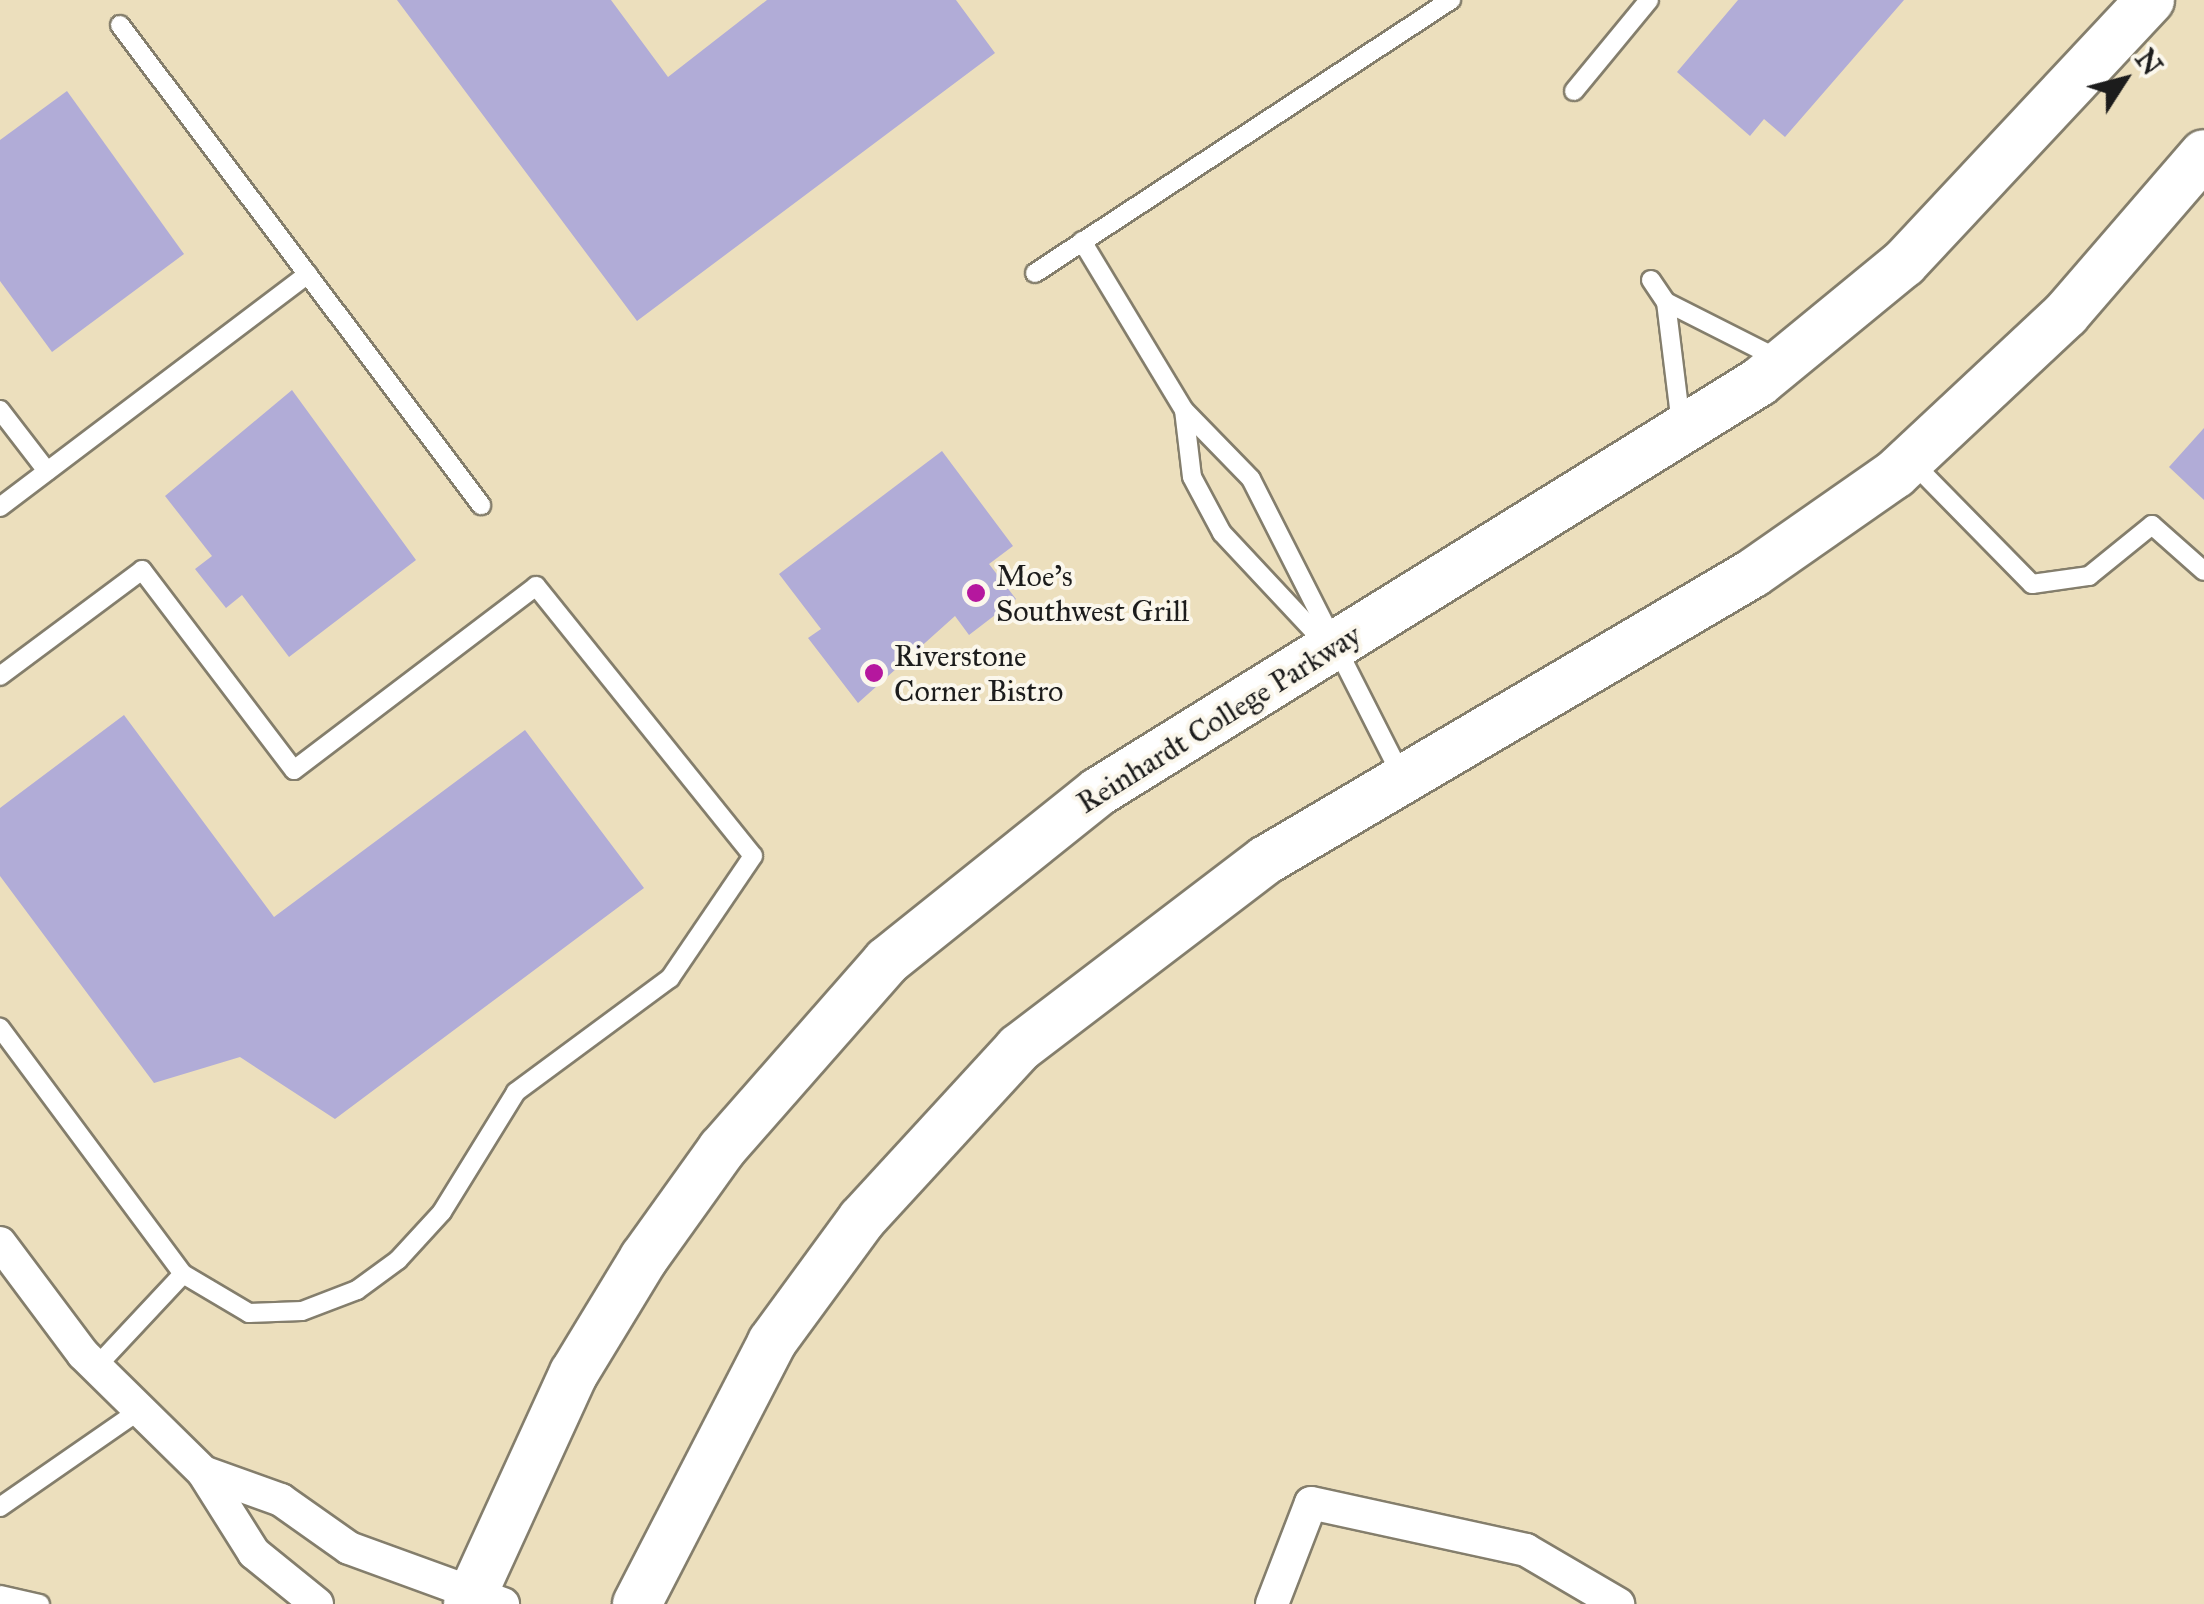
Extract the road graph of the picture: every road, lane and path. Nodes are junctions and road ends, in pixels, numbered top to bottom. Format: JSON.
{"nodes":[{"id":1,"x":1451,"y":0,"type":"edge"},
{"id":2,"x":1650,"y":0,"type":"edge"},
{"id":3,"x":2150,"y":0,"type":"edge"},
{"id":4,"x":120,"y":26,"type":"dead end"},
{"id":5,"x":1574,"y":91,"type":"dead end"},
{"id":6,"x":2204,"y":154,"type":"edge"},
{"id":7,"x":1082,"y":241,"type":"junction"},
{"id":8,"x":1035,"y":273,"type":"dead end"},
{"id":9,"x":308,"y":274,"type":"junction"},
{"id":10,"x":1651,"y":280,"type":"dead end"},
{"id":11,"x":1666,"y":302,"type":"junction"},
{"id":12,"x":1784,"y":362,"type":"junction"},
{"id":13,"x":0,"y":410,"type":"edge"},
{"id":14,"x":1184,"y":410,"type":"junction"},
{"id":15,"x":1683,"y":435,"type":"junction"},
{"id":16,"x":1910,"y":460,"type":"junction"},
{"id":17,"x":47,"y":472,"type":"junction"},
{"id":18,"x":481,"y":505,"type":"dead end"},
{"id":19,"x":0,"y":507,"type":"edge"},
{"id":20,"x":2204,"y":571,"type":"edge"},
{"id":21,"x":1329,"y":648,"type":"junction"},
{"id":22,"x":0,"y":676,"type":"edge"},
{"id":23,"x":1403,"y":779,"type":"junction"},
{"id":24,"x":0,"y":1028,"type":"edge"},
{"id":25,"x":0,"y":1243,"type":"edge"},
{"id":26,"x":182,"y":1274,"type":"junction"},
{"id":27,"x":96,"y":1366,"type":"junction"},
{"id":28,"x":140,"y":1410,"type":"junction"},
{"id":29,"x":203,"y":1472,"type":"junction"},
{"id":30,"x":0,"y":1507,"type":"edge"},
{"id":31,"x":0,"y":1595,"type":"edge"},
{"id":32,"x":482,"y":1600,"type":"edge"},
{"id":33,"x":31,"y":1603,"type":"edge"},
{"id":34,"x":317,"y":1604,"type":"edge"},
{"id":35,"x":636,"y":1604,"type":"edge"},
{"id":36,"x":1272,"y":1604,"type":"edge"},
{"id":37,"x":1618,"y":1604,"type":"edge"}],
"edges":[{"from":1,"to":7,"type":"lane"},
{"from":2,"to":5,"type":"lane"},
{"from":3,"to":12,"type":"street","name":"Reinhardt College Parkway"},
{"from":4,"to":9,"type":"lane"},
{"from":6,"to":16,"type":"street"},
{"from":7,"to":8,"type":"lane"},
{"from":7,"to":14,"type":"lane"},
{"from":9,"to":17,"type":"lane"},
{"from":9,"to":18,"type":"lane"},
{"from":10,"to":11,"type":"lane"},
{"from":11,"to":12,"type":"lane"},
{"from":11,"to":15,"type":"lane"},
{"from":12,"to":15,"type":"street","name":"Reinhardt College Parkway"},
{"from":13,"to":17,"type":"lane"},
{"from":14,"to":21,"type":"lane"},
{"from":14,"to":21,"type":"lane"},
{"from":15,"to":21,"type":"street","name":"Reinhardt College Parkway"},
{"from":16,"to":20,"type":"lane"},
{"from":16,"to":23,"type":"street"},
{"from":17,"to":19,"type":"lane"},
{"from":21,"to":23,"type":"lane"},
{"from":21,"to":32,"type":"street","name":"Reinhardt College Parkway"},
{"from":22,"to":26,"type":"lane"},
{"from":23,"to":35,"type":"street"},
{"from":24,"to":26,"type":"lane"},
{"from":25,"to":27,"type":"street"},
{"from":26,"to":27,"type":"lane"},
{"from":27,"to":28,"type":"street"},
{"from":28,"to":29,"type":"street"},
{"from":28,"to":30,"type":"lane"},
{"from":29,"to":32,"type":"street"},
{"from":29,"to":34,"type":"street"},
{"from":31,"to":33,"type":"lane"},
{"from":36,"to":37,"type":"street"}]}
